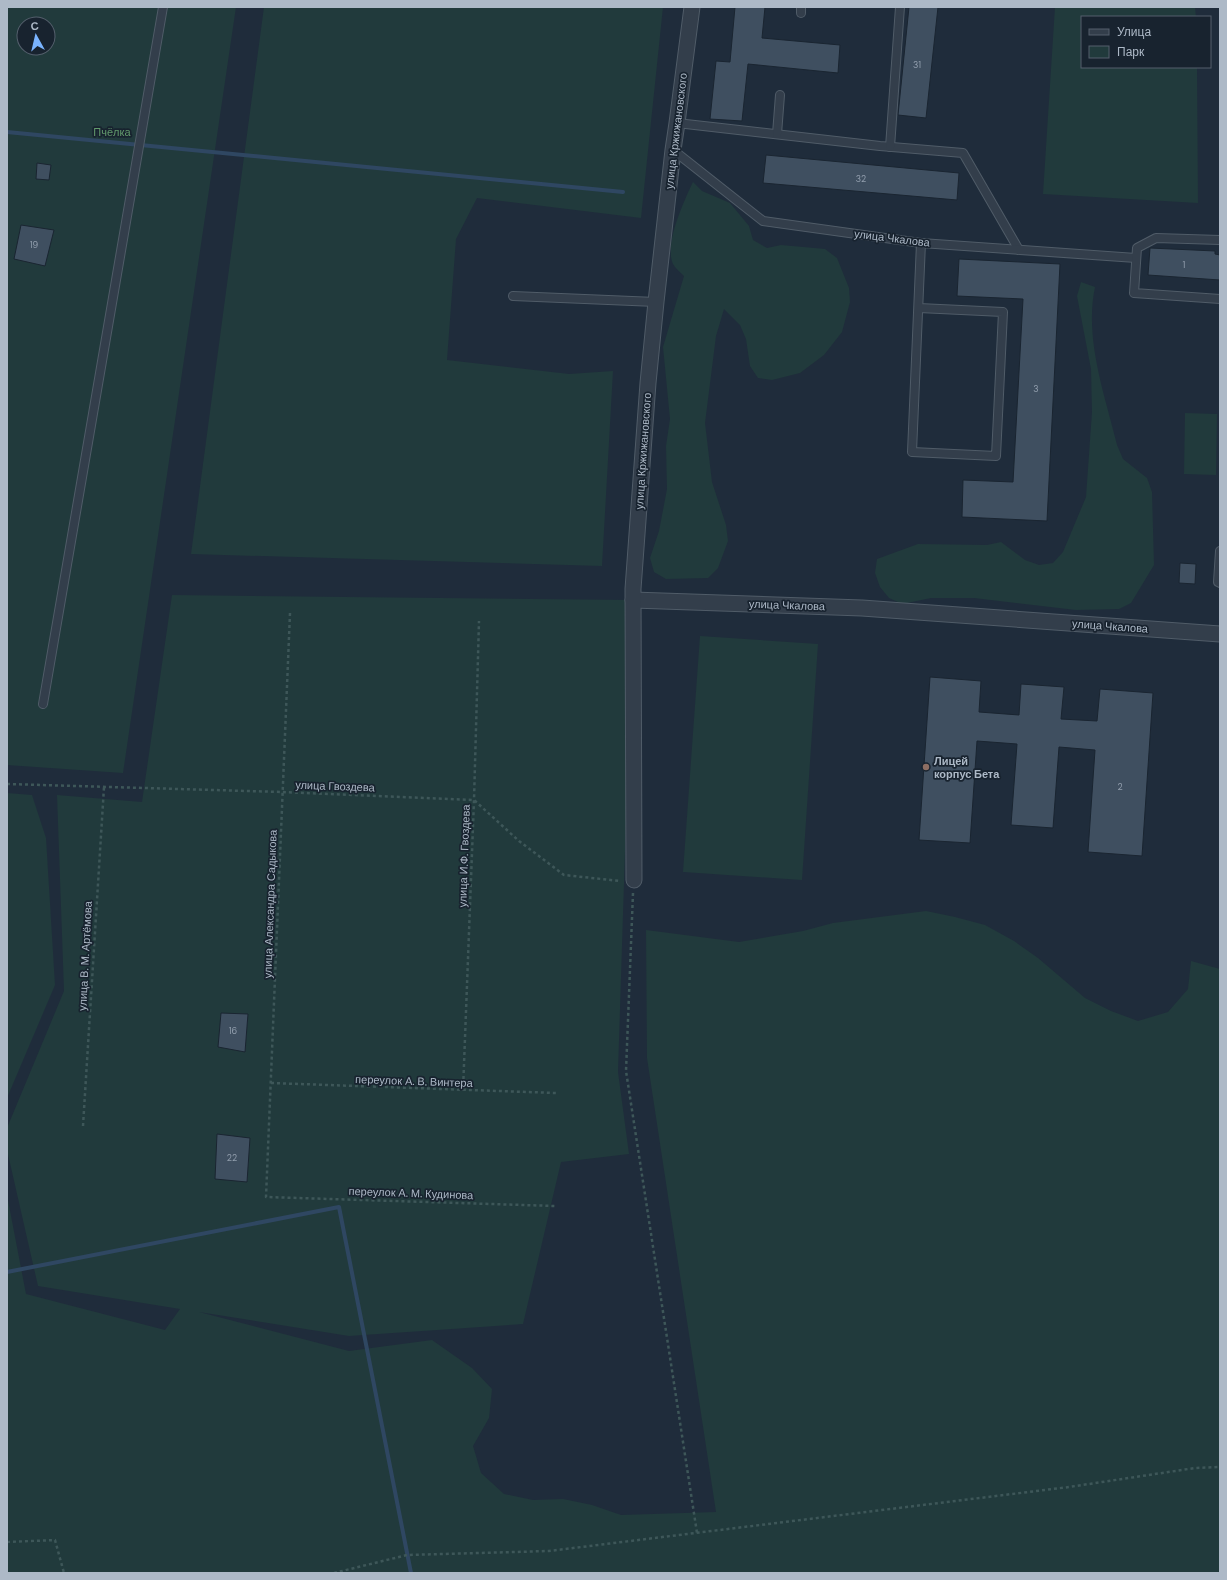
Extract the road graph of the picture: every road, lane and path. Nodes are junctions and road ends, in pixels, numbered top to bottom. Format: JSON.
{"nodes":[{"id":1,"x":163,"y":7,"type":"edge"},
{"id":2,"x":692,"y":7,"type":"edge"},
{"id":3,"x":900,"y":7,"type":"edge"},
{"id":4,"x":780,"y":95,"type":"dead end"},
{"id":5,"x":677,"y":123,"type":"junction"},
{"id":6,"x":777,"y":134,"type":"junction"},
{"id":7,"x":890,"y":147,"type":"junction"},
{"id":8,"x":672,"y":150,"type":"junction"},
{"id":9,"x":1220,"y":240,"type":"edge"},
{"id":10,"x":922,"y":243,"type":"junction"},
{"id":11,"x":1019,"y":250,"type":"junction"},
{"id":12,"x":1136,"y":258,"type":"junction"},
{"id":13,"x":513,"y":296,"type":"dead end"},
{"id":14,"x":1220,"y":299,"type":"edge"},
{"id":15,"x":656,"y":302,"type":"junction"},
{"id":16,"x":919,"y":308,"type":"junction"},
{"id":17,"x":1220,"y":551,"type":"edge"},
{"id":18,"x":1220,"y":583,"type":"edge"},
{"id":19,"x":633,"y":600,"type":"junction"},
{"id":20,"x":290,"y":613,"type":"dead end"},
{"id":21,"x":479,"y":622,"type":"dead end"},
{"id":22,"x":1220,"y":634,"type":"edge"},
{"id":23,"x":43,"y":704,"type":"dead end"},
{"id":24,"x":7,"y":784,"type":"edge"},
{"id":25,"x":104,"y":787,"type":"junction"},
{"id":26,"x":282,"y":792,"type":"junction"},
{"id":27,"x":474,"y":800,"type":"junction"},
{"id":28,"x":634,"y":880,"type":"junction"},
{"id":29,"x":271,"y":1083,"type":"junction"},
{"id":30,"x":463,"y":1091,"type":"junction"},
{"id":31,"x":556,"y":1093,"type":"dead end"},
{"id":32,"x":83,"y":1126,"type":"dead end"},
{"id":33,"x":266,"y":1197,"type":"joint"},
{"id":34,"x":555,"y":1206,"type":"dead end"},
{"id":35,"x":1220,"y":1467,"type":"edge"},
{"id":36,"x":698,"y":1533,"type":"junction"},
{"id":37,"x":7,"y":1542,"type":"edge"},
{"id":38,"x":64,"y":1573,"type":"edge"},
{"id":39,"x":334,"y":1573,"type":"edge"}],
"edges":[{"from":1,"to":23,"type":"lane"},
{"from":2,"to":5,"type":"street","name":"улица Кржижановского"},
{"from":3,"to":7,"type":"lane"},
{"from":4,"to":6,"type":"lane"},
{"from":5,"to":6,"type":"lane"},
{"from":5,"to":8,"type":"street","name":"улица Кржижановского"},
{"from":6,"to":7,"type":"lane"},
{"from":7,"to":11,"type":"lane"},
{"from":8,"to":10,"type":"lane","name":"улица Чкалова"},
{"from":8,"to":15,"type":"street","name":"улица Кржижановского"},
{"from":9,"to":12,"type":"lane"},
{"from":10,"to":11,"type":"lane","name":"улица Чкалова"},
{"from":10,"to":16,"type":"lane"},
{"from":11,"to":12,"type":"lane","name":"улица Чкалова"},
{"from":12,"to":14,"type":"lane"},
{"from":13,"to":15,"type":"lane"},
{"from":15,"to":19,"type":"street","name":"улица Кржижановского"},
{"from":16,"to":16,"type":"lane"},
{"from":17,"to":18,"type":"lane"},
{"from":19,"to":22,"type":"street","name":"улица Чкалова"},
{"from":19,"to":28,"type":"street"},
{"from":20,"to":26,"type":"path","name":"улица Александра Садыкова"},
{"from":21,"to":27,"type":"path","name":"улица И.Ф. Гвоздева"},
{"from":24,"to":25,"type":"path","name":"улица Гвоздева"},
{"from":25,"to":26,"type":"path","name":"улица Гвоздева"},
{"from":25,"to":32,"type":"path","name":"улица В. М. Артёмова"},
{"from":26,"to":27,"type":"path","name":"улица Гвоздева"},
{"from":26,"to":29,"type":"path","name":"улица Александра Садыкова"},
{"from":27,"to":28,"type":"path"},
{"from":27,"to":30,"type":"path","name":"улица И.Ф. Гвоздева"},
{"from":28,"to":36,"type":"path"},
{"from":29,"to":30,"type":"path","name":"переулок А. В. Винтера"},
{"from":29,"to":33,"type":"path","name":"улица Александра Садыкова"},
{"from":30,"to":31,"type":"path","name":"переулок А. В. Винтера"},
{"from":33,"to":34,"type":"path","name":"переулок А. М. Кудинова"},
{"from":35,"to":36,"type":"path"},
{"from":36,"to":39,"type":"path"},
{"from":37,"to":38,"type":"path"}]}
